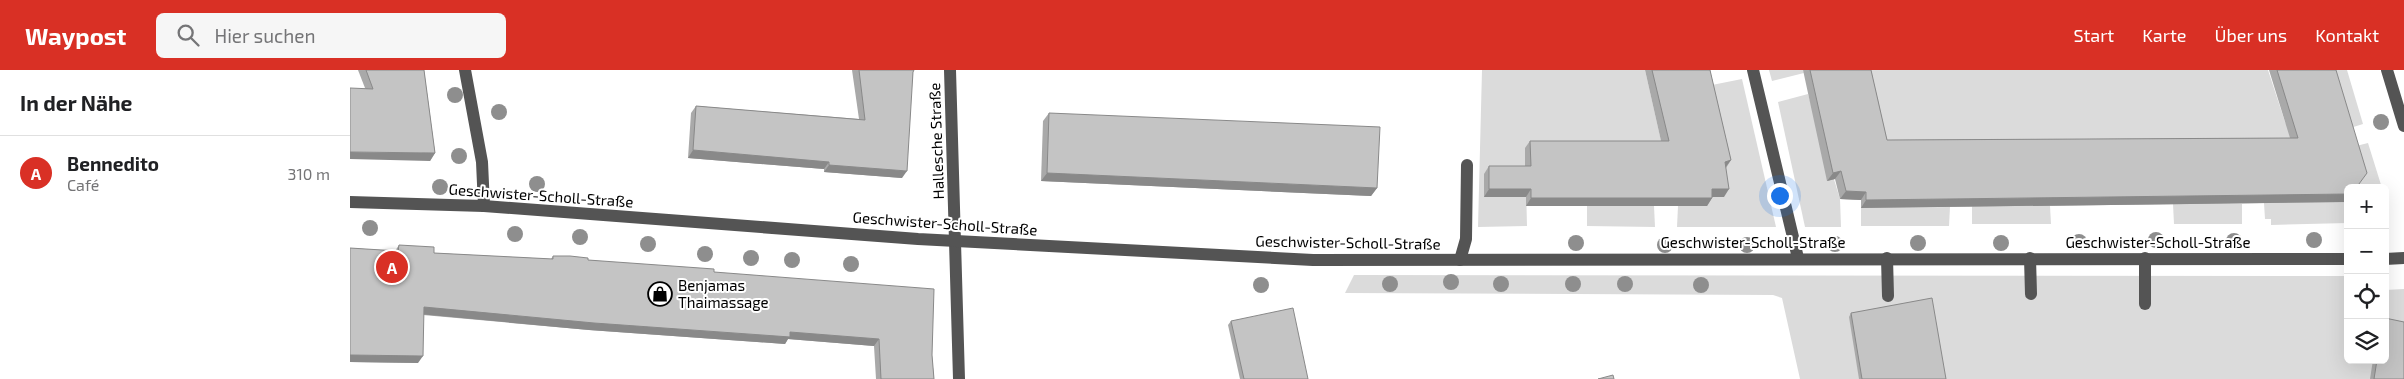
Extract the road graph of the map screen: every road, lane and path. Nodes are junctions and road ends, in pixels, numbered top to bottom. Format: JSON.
{"nodes":[{"id":1,"x":465,"y":70,"type":"edge"},
{"id":2,"x":950,"y":70,"type":"edge"},
{"id":3,"x":1753,"y":70,"type":"edge"},
{"id":4,"x":2387,"y":70,"type":"edge"},
{"id":5,"x":2404,"y":126,"type":"edge"},
{"id":6,"x":1467,"y":165,"type":"dead end"},
{"id":7,"x":350,"y":202,"type":"edge"},
{"id":8,"x":484,"y":206,"type":"junction"},
{"id":9,"x":955,"y":241,"type":"junction"},
{"id":10,"x":1798,"y":258,"type":"junction"},
{"id":11,"x":1887,"y":258,"type":"junction"},
{"id":12,"x":2030,"y":258,"type":"junction"},
{"id":13,"x":2145,"y":258,"type":"junction"},
{"id":14,"x":2404,"y":258,"type":"edge"},
{"id":15,"x":2344,"y":259,"type":"edge"},
{"id":16,"x":2389,"y":259,"type":"edge"},
{"id":17,"x":1460,"y":260,"type":"junction"},
{"id":18,"x":2030,"y":294,"type":"dead end"},
{"id":19,"x":1888,"y":296,"type":"dead end"},
{"id":20,"x":2145,"y":304,"type":"dead end"},
{"id":21,"x":959,"y":379,"type":"edge"}],
"edges":[{"from":1,"to":8,"type":"street"},
{"from":2,"to":9,"type":"street","name":"Hallesche Straße"},
{"from":3,"to":10,"type":"street"},
{"from":4,"to":5,"type":"street"},
{"from":6,"to":17,"type":"street"},
{"from":7,"to":8,"type":"street","name":"Geschwister-Scholl-Straße"},
{"from":8,"to":9,"type":"street","name":"Geschwister-Scholl-Straße"},
{"from":9,"to":17,"type":"street","name":"Geschwister-Scholl-Straße"},
{"from":9,"to":21,"type":"street","name":"Hallesche Straße"},
{"from":10,"to":11,"type":"street","name":"Geschwister-Scholl-Straße"},
{"from":10,"to":17,"type":"street","name":"Geschwister-Scholl-Straße"},
{"from":11,"to":12,"type":"street","name":"Geschwister-Scholl-Straße"},
{"from":11,"to":19,"type":"street"},
{"from":12,"to":13,"type":"street","name":"Geschwister-Scholl-Straße"},
{"from":12,"to":18,"type":"street"},
{"from":13,"to":15,"type":"street","name":"Geschwister-Scholl-Straße"},
{"from":13,"to":20,"type":"street"},
{"from":14,"to":16,"type":"street"}]}
